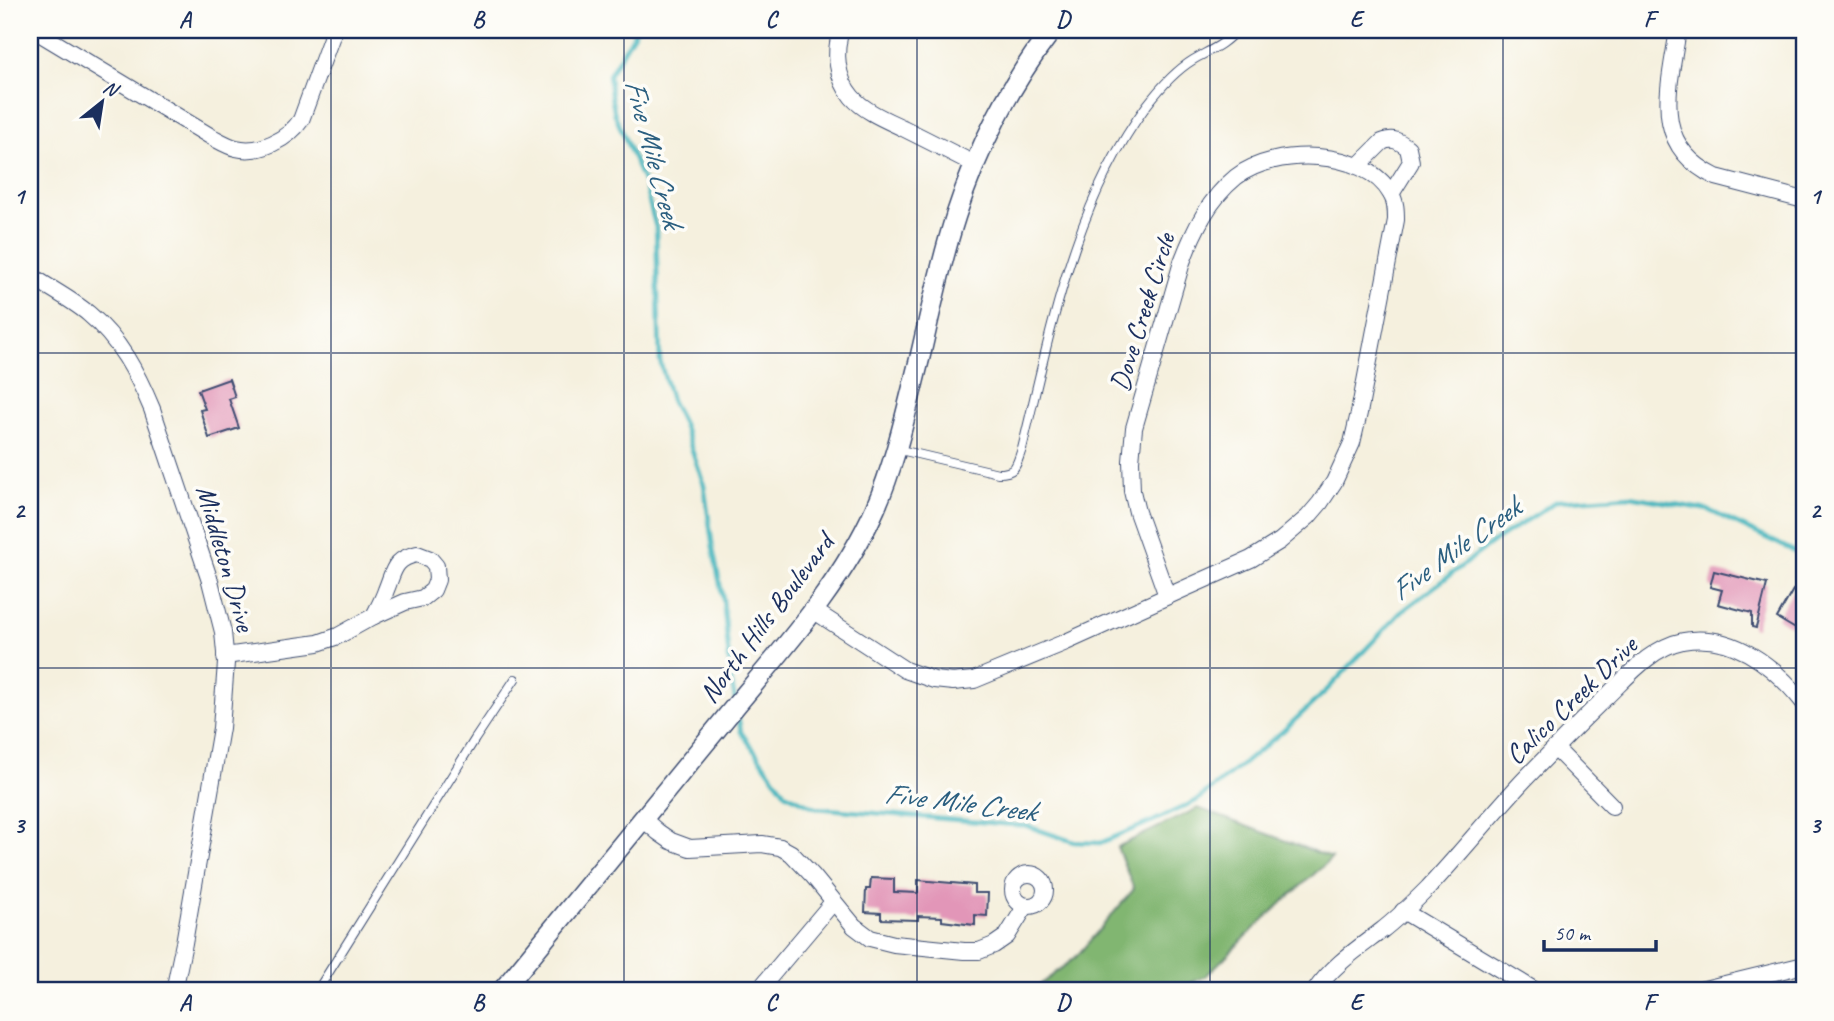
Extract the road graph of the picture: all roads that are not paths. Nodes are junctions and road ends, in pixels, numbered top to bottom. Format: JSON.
{"nodes":[{"id":1,"x":34,"y":30,"type":"edge"},
{"id":2,"x":334,"y":30,"type":"edge"},
{"id":3,"x":841,"y":30,"type":"edge"},
{"id":4,"x":1052,"y":30,"type":"edge"},
{"id":5,"x":1236,"y":30,"type":"edge"},
{"id":6,"x":1678,"y":30,"type":"edge"},
{"id":7,"x":976,"y":164,"type":"junction"},
{"id":8,"x":1357,"y":166,"type":"junction"},
{"id":9,"x":1391,"y":194,"type":"junction"},
{"id":10,"x":1804,"y":200,"type":"edge"},
{"id":11,"x":30,"y":275,"type":"edge"},
{"id":12,"x":895,"y":449,"type":"junction"},
{"id":13,"x":1167,"y":596,"type":"junction"},
{"id":14,"x":813,"y":610,"type":"junction"},
{"id":15,"x":374,"y":616,"type":"dead end"},
{"id":16,"x":225,"y":656,"type":"junction"},
{"id":17,"x":515,"y":679,"type":"dead end"},
{"id":18,"x":1804,"y":703,"type":"edge"},
{"id":19,"x":1555,"y":748,"type":"junction"},
{"id":20,"x":1612,"y":806,"type":"dead end"},
{"id":21,"x":643,"y":819,"type":"junction"},
{"id":22,"x":833,"y":902,"type":"junction"},
{"id":23,"x":1025,"y":906,"type":"dead end"},
{"id":24,"x":1403,"y":911,"type":"junction"},
{"id":25,"x":1804,"y":965,"type":"edge"},
{"id":26,"x":174,"y":991,"type":"edge"},
{"id":27,"x":317,"y":991,"type":"edge"},
{"id":28,"x":502,"y":991,"type":"edge"},
{"id":29,"x":758,"y":991,"type":"edge"},
{"id":30,"x":1315,"y":991,"type":"edge"},
{"id":31,"x":1536,"y":991,"type":"edge"},
{"id":32,"x":1696,"y":991,"type":"edge"}],
"edges":[{"from":1,"to":2,"type":"street"},
{"from":3,"to":7,"type":"street"},
{"from":4,"to":7,"type":"street","name":"North Hills Boulevard"},
{"from":5,"to":12,"type":"lane"},
{"from":6,"to":10,"type":"street"},
{"from":7,"to":12,"type":"street","name":"North Hills Boulevard"},
{"from":8,"to":9,"type":"street","name":"Dove Creek Circle"},
{"from":8,"to":9,"type":"street"},
{"from":8,"to":13,"type":"street","name":"Dove Creek Circle"},
{"from":9,"to":13,"type":"street"},
{"from":11,"to":16,"type":"street","name":"Middleton Drive"},
{"from":12,"to":14,"type":"street","name":"North Hills Boulevard"},
{"from":13,"to":14,"type":"street"},
{"from":14,"to":21,"type":"street","name":"North Hills Boulevard"},
{"from":15,"to":16,"type":"street"},
{"from":16,"to":26,"type":"street","name":"Middleton Drive"},
{"from":17,"to":27,"type":"lane"},
{"from":18,"to":19,"type":"street","name":"Calico Creek Drive"},
{"from":19,"to":20,"type":"street"},
{"from":19,"to":24,"type":"street","name":"Calico Creek Drive"},
{"from":21,"to":22,"type":"street"},
{"from":21,"to":28,"type":"street","name":"North Hills Boulevard"},
{"from":22,"to":23,"type":"street"},
{"from":22,"to":29,"type":"street"},
{"from":24,"to":30,"type":"street","name":"Calico Creek Drive"},
{"from":24,"to":31,"type":"street"},
{"from":25,"to":32,"type":"street"}]}
